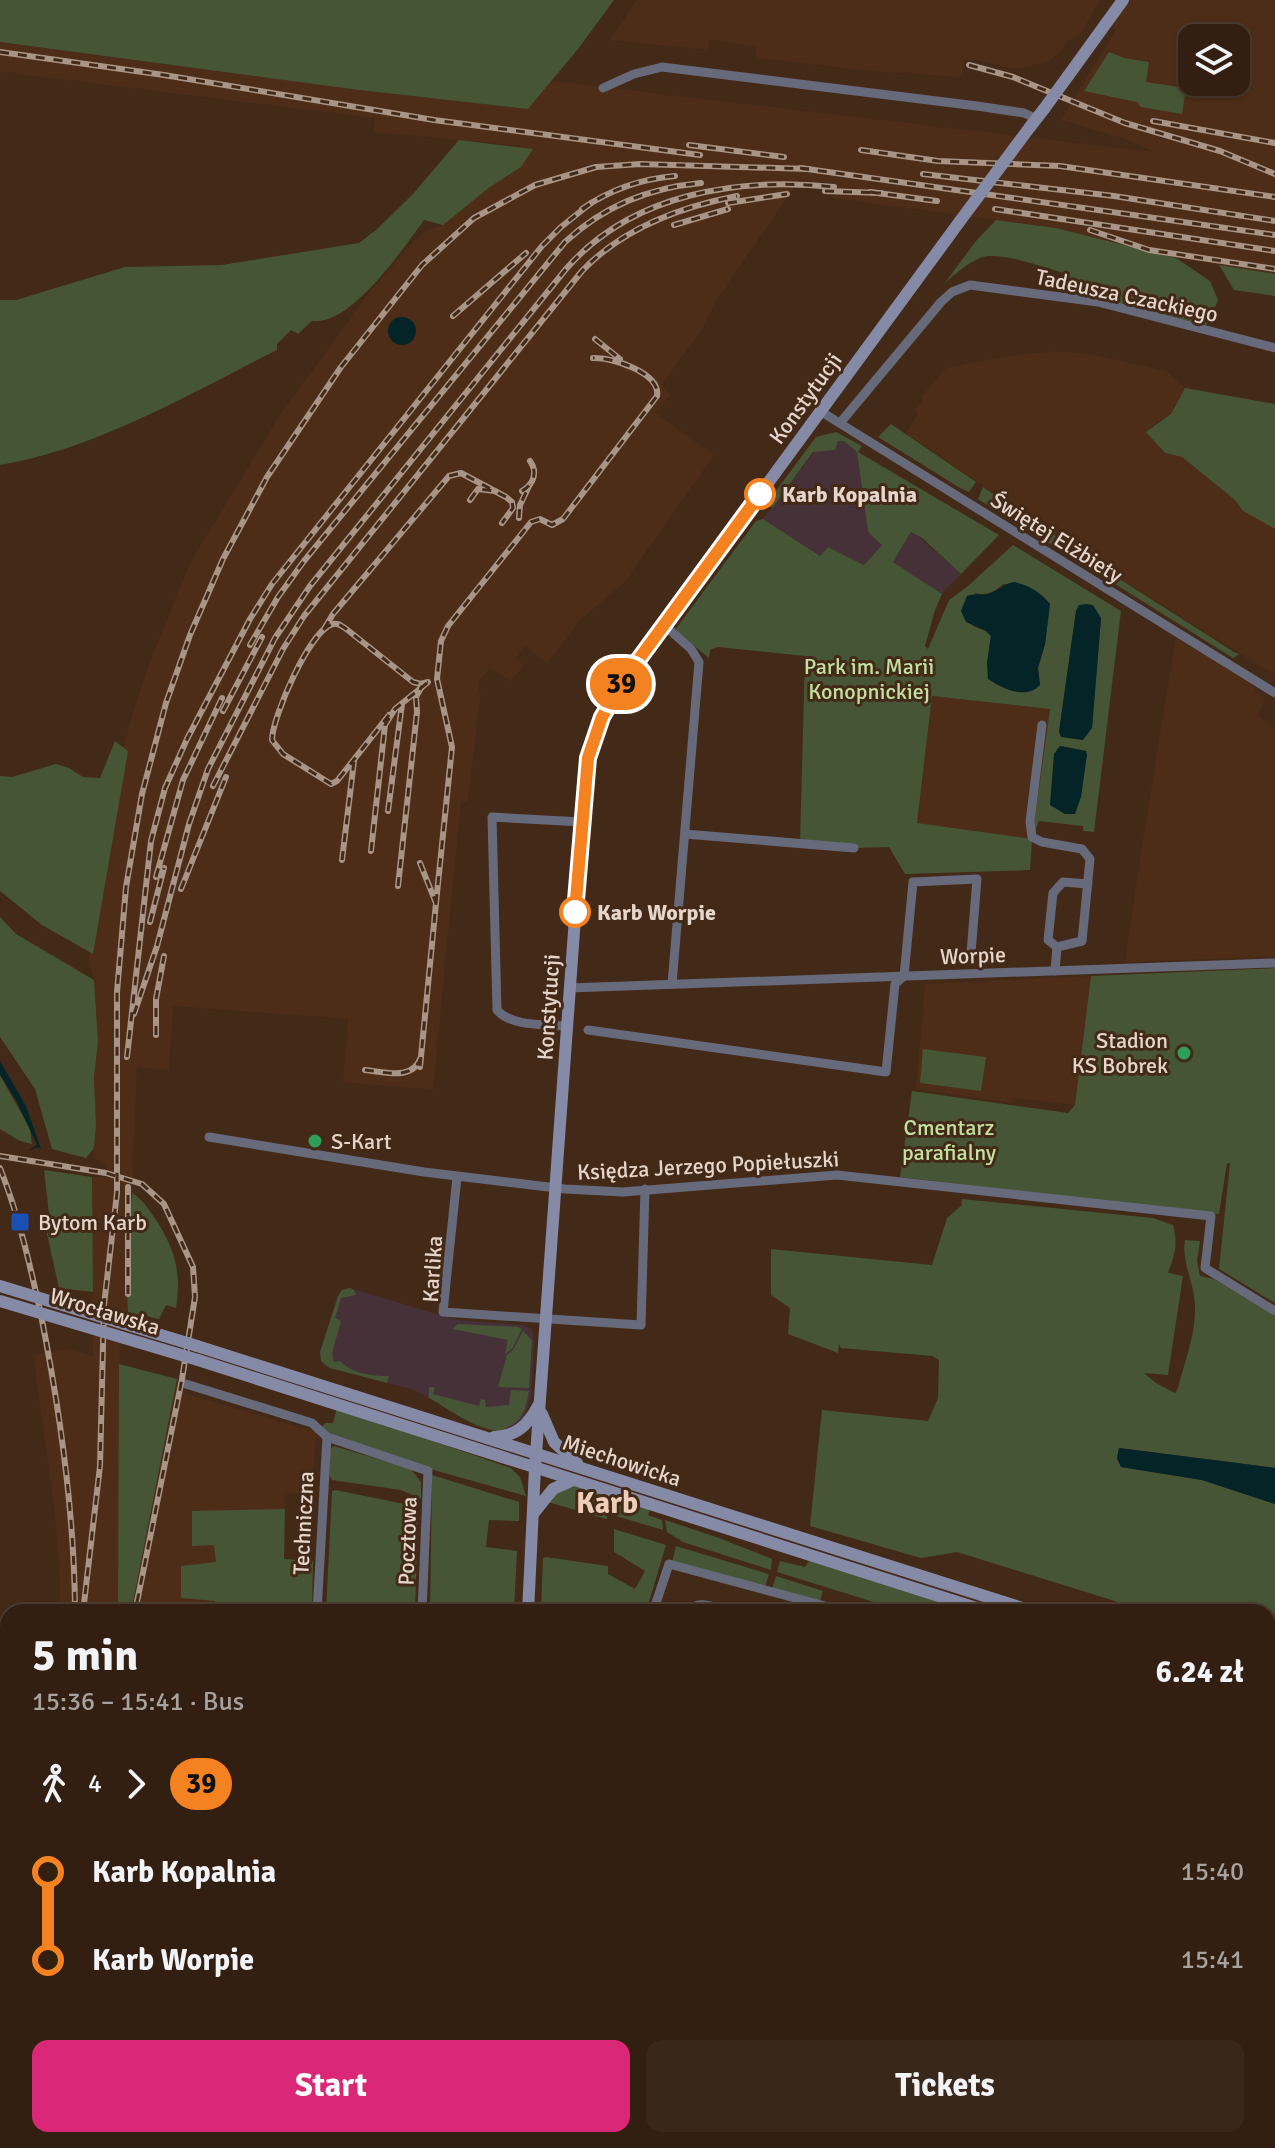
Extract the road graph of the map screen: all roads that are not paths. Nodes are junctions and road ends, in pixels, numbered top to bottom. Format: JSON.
{"nodes":[{"id":1,"x":1123,"y":0,"type":"edge"},
{"id":2,"x":603,"y":88,"type":"dead end"},
{"id":3,"x":1037,"y":118,"type":"junction"},
{"id":4,"x":1275,"y":348,"type":"edge"},
{"id":5,"x":820,"y":411,"type":"junction"},
{"id":6,"x":840,"y":423,"type":"junction"},
{"id":7,"x":664,"y":625,"type":"junction"},
{"id":8,"x":1275,"y":693,"type":"edge"},
{"id":9,"x":1042,"y":725,"type":"dead end"},
{"id":10,"x":582,"y":822,"type":"junction"},
{"id":11,"x":685,"y":834,"type":"junction"},
{"id":12,"x":854,"y":848,"type":"dead end"},
{"id":13,"x":1088,"y":884,"type":"junction"},
{"id":14,"x":1057,"y":947,"type":"junction"},
{"id":15,"x":971,"y":953,"type":"dead end"},
{"id":16,"x":1275,"y":963,"type":"edge"},
{"id":17,"x":1055,"y":971,"type":"junction"},
{"id":18,"x":904,"y":976,"type":"junction"},
{"id":19,"x":672,"y":984,"type":"junction"},
{"id":20,"x":569,"y":988,"type":"junction"},
{"id":21,"x":567,"y":1026,"type":"junction"},
{"id":22,"x":588,"y":1030,"type":"dead end"},
{"id":23,"x":209,"y":1137,"type":"dead end"},
{"id":24,"x":457,"y":1177,"type":"junction"},
{"id":25,"x":555,"y":1188,"type":"junction"},
{"id":26,"x":645,"y":1189,"type":"junction"},
{"id":27,"x":0,"y":1286,"type":"edge"},
{"id":28,"x":0,"y":1301,"type":"edge"},
{"id":29,"x":1275,"y":1311,"type":"edge"},
{"id":30,"x":546,"y":1319,"type":"junction"},
{"id":31,"x":197,"y":1346,"type":"joint"},
{"id":32,"x":198,"y":1360,"type":"joint"},
{"id":33,"x":186,"y":1384,"type":"dead end"},
{"id":34,"x":540,"y":1403,"type":"junction"},
{"id":35,"x":484,"y":1435,"type":"junction"},
{"id":36,"x":327,"y":1437,"type":"junction"},
{"id":37,"x":536,"y":1453,"type":"junction"},
{"id":38,"x":582,"y":1467,"type":"junction"},
{"id":39,"x":535,"y":1468,"type":"junction"},
{"id":40,"x":573,"y":1480,"type":"junction"},
{"id":41,"x":533,"y":1514,"type":"junction"},
{"id":42,"x":317,"y":1604,"type":"edge"},
{"id":43,"x":422,"y":1604,"type":"edge"},
{"id":44,"x":528,"y":1604,"type":"edge"},
{"id":45,"x":656,"y":1604,"type":"edge"},
{"id":46,"x":818,"y":1604,"type":"edge"},
{"id":47,"x":964,"y":1604,"type":"edge"},
{"id":48,"x":1010,"y":1604,"type":"edge"}],
"edges":[{"from":1,"to":3,"type":"main road","name":"Konstytucji","bridge":true},
{"from":2,"to":3,"type":"street"},
{"from":3,"to":5,"type":"main road","name":"Konstytucji","bridge":true},
{"from":4,"to":6,"type":"street","name":"Tadeusza Czackiego"},
{"from":5,"to":6,"type":"street","name":"Świętej Elżbiety"},
{"from":5,"to":7,"type":"main road","name":"Konstytucji"},
{"from":6,"to":8,"type":"street","name":"Świętej Elżbiety"},
{"from":7,"to":10,"type":"main road","name":"Konstytucji"},
{"from":7,"to":11,"type":"street"},
{"from":9,"to":13,"type":"street"},
{"from":10,"to":20,"type":"main road","name":"Konstytucji"},
{"from":10,"to":21,"type":"street"},
{"from":11,"to":12,"type":"street"},
{"from":11,"to":19,"type":"street"},
{"from":13,"to":14,"type":"street"},
{"from":13,"to":14,"type":"street"},
{"from":14,"to":17,"type":"street"},
{"from":15,"to":18,"type":"street"},
{"from":16,"to":17,"type":"street","name":"Worpie"},
{"from":17,"to":18,"type":"street","name":"Worpie"},
{"from":18,"to":19,"type":"street","name":"Worpie"},
{"from":18,"to":22,"type":"street"},
{"from":19,"to":20,"type":"street","name":"Worpie"},
{"from":20,"to":21,"type":"main road","name":"Konstytucji"},
{"from":21,"to":25,"type":"main road","name":"Konstytucji"},
{"from":23,"to":24,"type":"street","name":"Księdza Jerzego Popiełuszki"},
{"from":24,"to":25,"type":"street","name":"Księdza Jerzego Popiełuszki"},
{"from":24,"to":30,"type":"street","name":"Karlika"},
{"from":25,"to":26,"type":"street","name":"Księdza Jerzego Popiełuszki"},
{"from":25,"to":30,"type":"main road","name":"Konstytucji"},
{"from":26,"to":29,"type":"street","name":"Księdza Jerzego Popiełuszki"},
{"from":26,"to":30,"type":"street","name":"Karlika"},
{"from":27,"to":31,"type":"main road","name":"Wrocławska","bridge":true},
{"from":28,"to":32,"type":"main road","name":"Wrocławska","bridge":true},
{"from":30,"to":34,"type":"main road","name":"Konstytucji"},
{"from":31,"to":35,"type":"main road","name":"Miechowicka"},
{"from":32,"to":39,"type":"main road","name":"Miechowicka"},
{"from":33,"to":36,"type":"street"},
{"from":34,"to":35,"type":"main road"},
{"from":34,"to":37,"type":"main road","name":"Konstytucji"},
{"from":34,"to":38,"type":"main road"},
{"from":35,"to":37,"type":"main road","name":"Miechowicka"},
{"from":36,"to":42,"type":"street","name":"Techniczna"},
{"from":36,"to":43,"type":"street","name":"Pocztowa"},
{"from":37,"to":38,"type":"main road","name":"Miechowicka"},
{"from":37,"to":39,"type":"main road","name":"Konstytucji"},
{"from":38,"to":48,"type":"main road","name":"Miechowicka"},
{"from":39,"to":40,"type":"main road","name":"Miechowicka"},
{"from":39,"to":41,"type":"main road","name":"Konstytucji"},
{"from":40,"to":41,"type":"main road"},
{"from":40,"to":47,"type":"main road","name":"Miechowicka"},
{"from":41,"to":44,"type":"main road","name":"Konstytucji"},
{"from":45,"to":46,"type":"street"}]}
